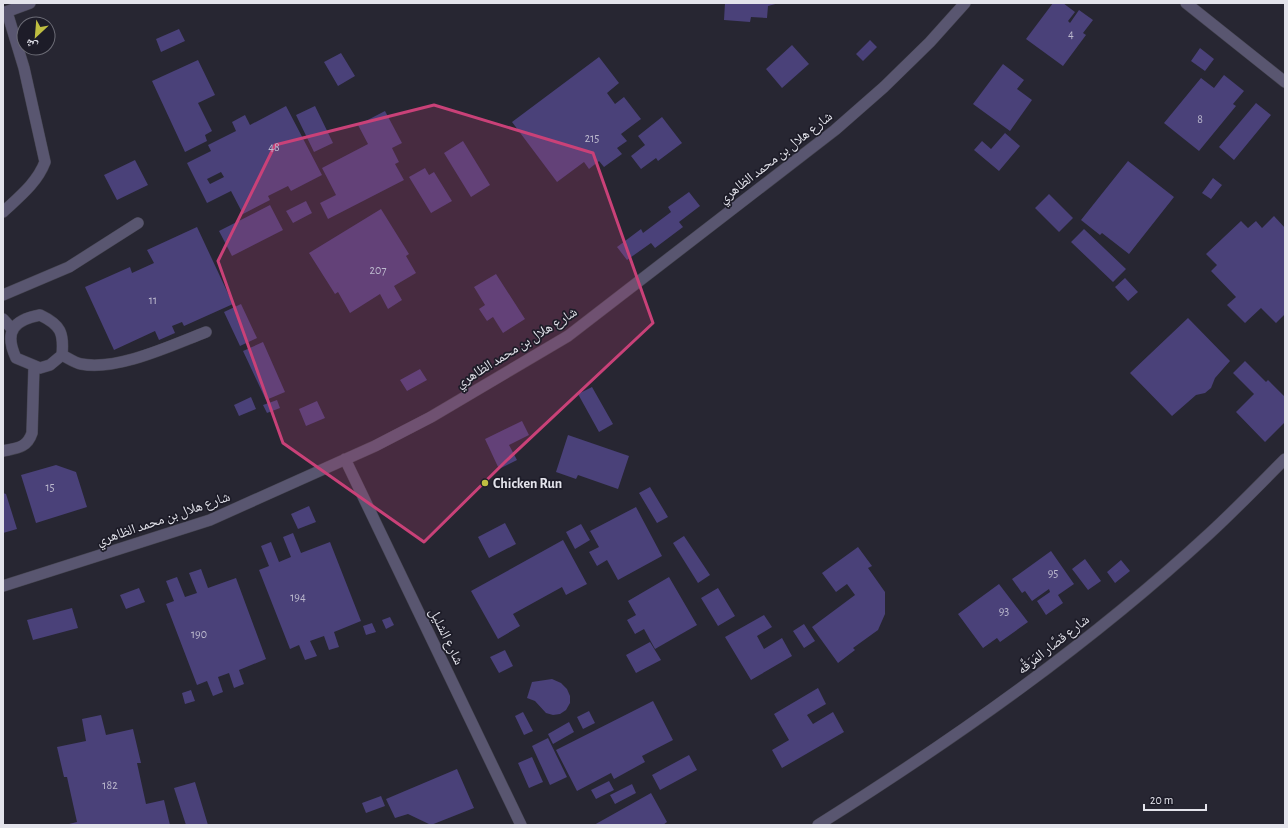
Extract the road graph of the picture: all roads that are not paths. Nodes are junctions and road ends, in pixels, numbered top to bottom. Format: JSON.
{"nodes":[{"id":1,"x":30,"y":3,"type":"edge"},
{"id":2,"x":965,"y":3,"type":"edge"},
{"id":3,"x":1186,"y":3,"type":"edge"},
{"id":4,"x":18,"y":5,"type":"edge"},
{"id":5,"x":5,"y":13,"type":"edge"},
{"id":6,"x":1285,"y":82,"type":"edge"},
{"id":7,"x":3,"y":212,"type":"edge"},
{"id":8,"x":138,"y":223,"type":"dead end"},
{"id":9,"x":3,"y":295,"type":"edge"},
{"id":10,"x":3,"y":319,"type":"edge"},
{"id":11,"x":12,"y":330,"type":"junction"},
{"id":12,"x":206,"y":332,"type":"dead end"},
{"id":13,"x":8,"y":352,"type":"edge"},
{"id":14,"x":62,"y":355,"type":"junction"},
{"id":15,"x":34,"y":366,"type":"junction"},
{"id":16,"x":3,"y":451,"type":"edge"},
{"id":17,"x":345,"y":459,"type":"junction"},
{"id":18,"x":1285,"y":459,"type":"edge"},
{"id":19,"x":3,"y":586,"type":"edge"},
{"id":20,"x":521,"y":825,"type":"edge"},
{"id":21,"x":818,"y":825,"type":"edge"}],
"edges":[{"from":1,"to":4,"type":"street"},
{"from":2,"to":17,"type":"street","name":"شارع هلال بن محمد الظاهري"},
{"from":3,"to":6,"type":"street"},
{"from":4,"to":5,"type":"street"},
{"from":5,"to":7,"type":"street"},
{"from":8,"to":9,"type":"street"},
{"from":10,"to":11,"type":"street"},
{"from":11,"to":13,"type":"street"},
{"from":11,"to":14,"type":"street"},
{"from":12,"to":14,"type":"street"},
{"from":13,"to":15,"type":"street"},
{"from":14,"to":15,"type":"street"},
{"from":15,"to":16,"type":"street"},
{"from":17,"to":19,"type":"street","name":"شارع هلال بن محمد الظاهري"},
{"from":17,"to":20,"type":"street","name":"شارع الشليل"},
{"from":18,"to":21,"type":"street","name":"شارع قصَّار المَرَقَّه"}]}
